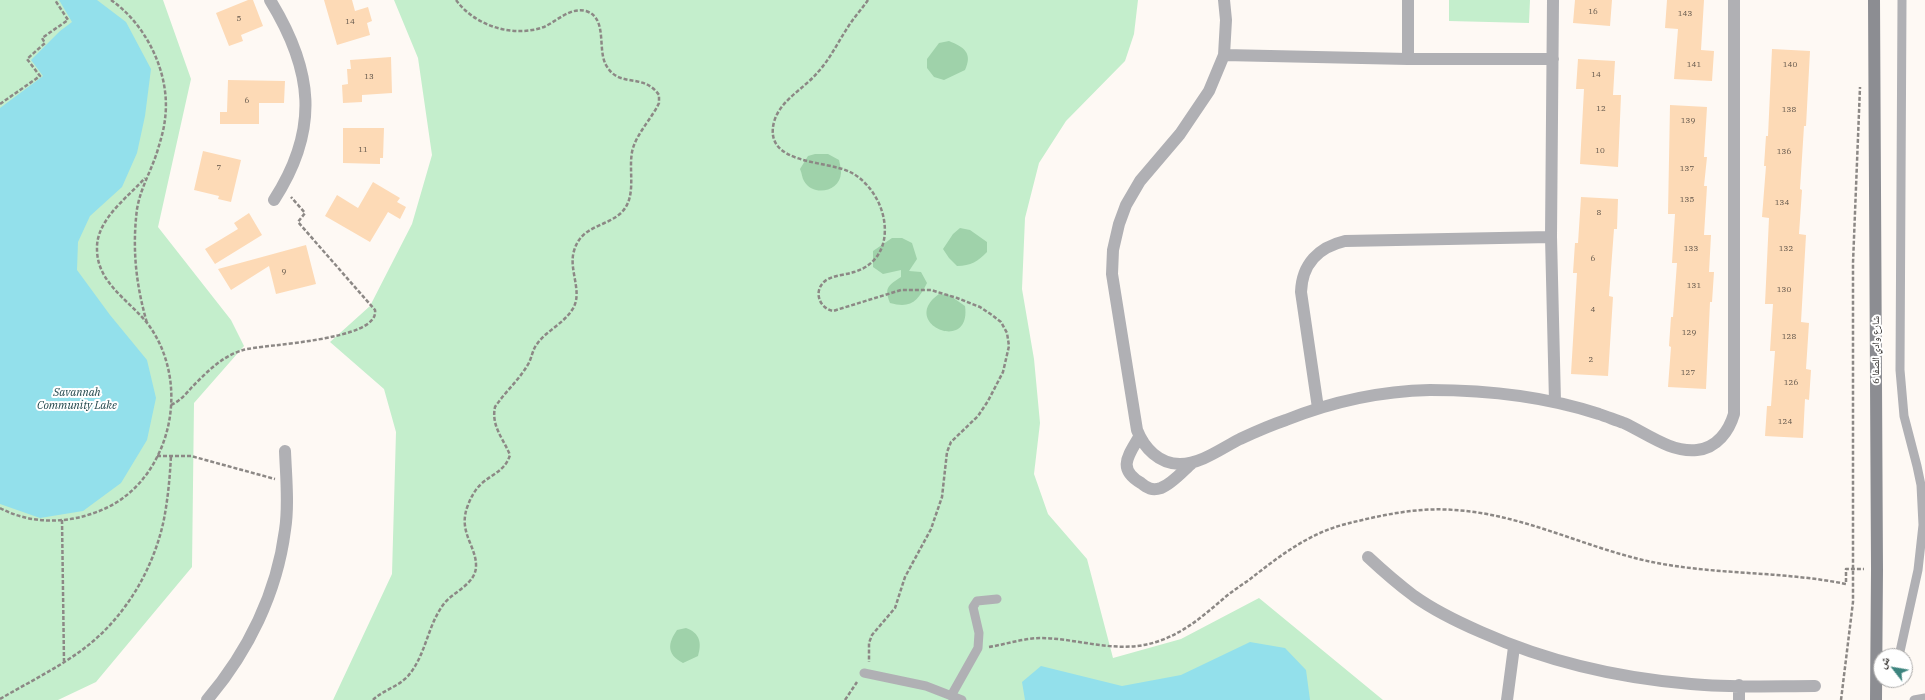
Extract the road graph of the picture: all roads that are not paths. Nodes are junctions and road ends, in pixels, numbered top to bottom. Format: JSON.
{"nodes":[{"id":1,"x":270,"y":0,"type":"edge"},
{"id":2,"x":1224,"y":0,"type":"edge"},
{"id":3,"x":1408,"y":0,"type":"edge"},
{"id":4,"x":1553,"y":0,"type":"edge"},
{"id":5,"x":1734,"y":0,"type":"edge"},
{"id":6,"x":1874,"y":0,"type":"edge"},
{"id":7,"x":1902,"y":0,"type":"edge"},
{"id":8,"x":1224,"y":55,"type":"junction"},
{"id":9,"x":1408,"y":59,"type":"junction"},
{"id":10,"x":1553,"y":59,"type":"junction"},
{"id":11,"x":274,"y":200,"type":"dead end"},
{"id":12,"x":1551,"y":237,"type":"junction"},
{"id":13,"x":1555,"y":402,"type":"junction"},
{"id":14,"x":1318,"y":408,"type":"junction"},
{"id":15,"x":1140,"y":437,"type":"junction"},
{"id":16,"x":285,"y":451,"type":"dead end"},
{"id":17,"x":1192,"y":463,"type":"junction"},
{"id":18,"x":1368,"y":557,"type":"dead end"},
{"id":19,"x":997,"y":599,"type":"dead end"},
{"id":20,"x":1514,"y":647,"type":"junction"},
{"id":21,"x":1878,"y":648,"type":"edge"},
{"id":22,"x":1901,"y":648,"type":"edge"},
{"id":23,"x":864,"y":673,"type":"road end"},
{"id":24,"x":1738,"y":685,"type":"junction"},
{"id":25,"x":1816,"y":686,"type":"dead end"},
{"id":26,"x":1877,"y":688,"type":"edge"},
{"id":27,"x":950,"y":696,"type":"junction"},
{"id":28,"x":1925,"y":699,"type":"edge"},
{"id":29,"x":207,"y":700,"type":"edge"},
{"id":30,"x":962,"y":700,"type":"edge"},
{"id":31,"x":1507,"y":700,"type":"edge"},
{"id":32,"x":1739,"y":700,"type":"edge"},
{"id":33,"x":1876,"y":700,"type":"edge"},
{"id":34,"x":1914,"y":700,"type":"edge"}],
"edges":[{"from":1,"to":11,"type":"street"},
{"from":2,"to":8,"type":"street"},
{"from":3,"to":9,"type":"street"},
{"from":4,"to":10,"type":"street"},
{"from":5,"to":13,"type":"street"},
{"from":6,"to":21,"type":"main road","name":"شارع وادي الصفا 6"},
{"from":7,"to":22,"type":"lane"},
{"from":8,"to":9,"type":"street"},
{"from":8,"to":15,"type":"street"},
{"from":9,"to":10,"type":"street"},
{"from":10,"to":12,"type":"street"},
{"from":12,"to":13,"type":"street"},
{"from":12,"to":14,"type":"street"},
{"from":13,"to":14,"type":"street"},
{"from":14,"to":17,"type":"street"},
{"from":15,"to":17,"type":"street"},
{"from":15,"to":17,"type":"street"},
{"from":16,"to":29,"type":"street"},
{"from":18,"to":20,"type":"street"},
{"from":19,"to":27,"type":"lane"},
{"from":20,"to":24,"type":"street"},
{"from":20,"to":31,"type":"street"},
{"from":23,"to":27,"type":"lane"},
{"from":24,"to":25,"type":"street"},
{"from":24,"to":32,"type":"street"},
{"from":26,"to":33,"type":"main road","name":"شارع وادي الصفا 6"},
{"from":27,"to":30,"type":"lane"},
{"from":28,"to":34,"type":"lane"}]}
